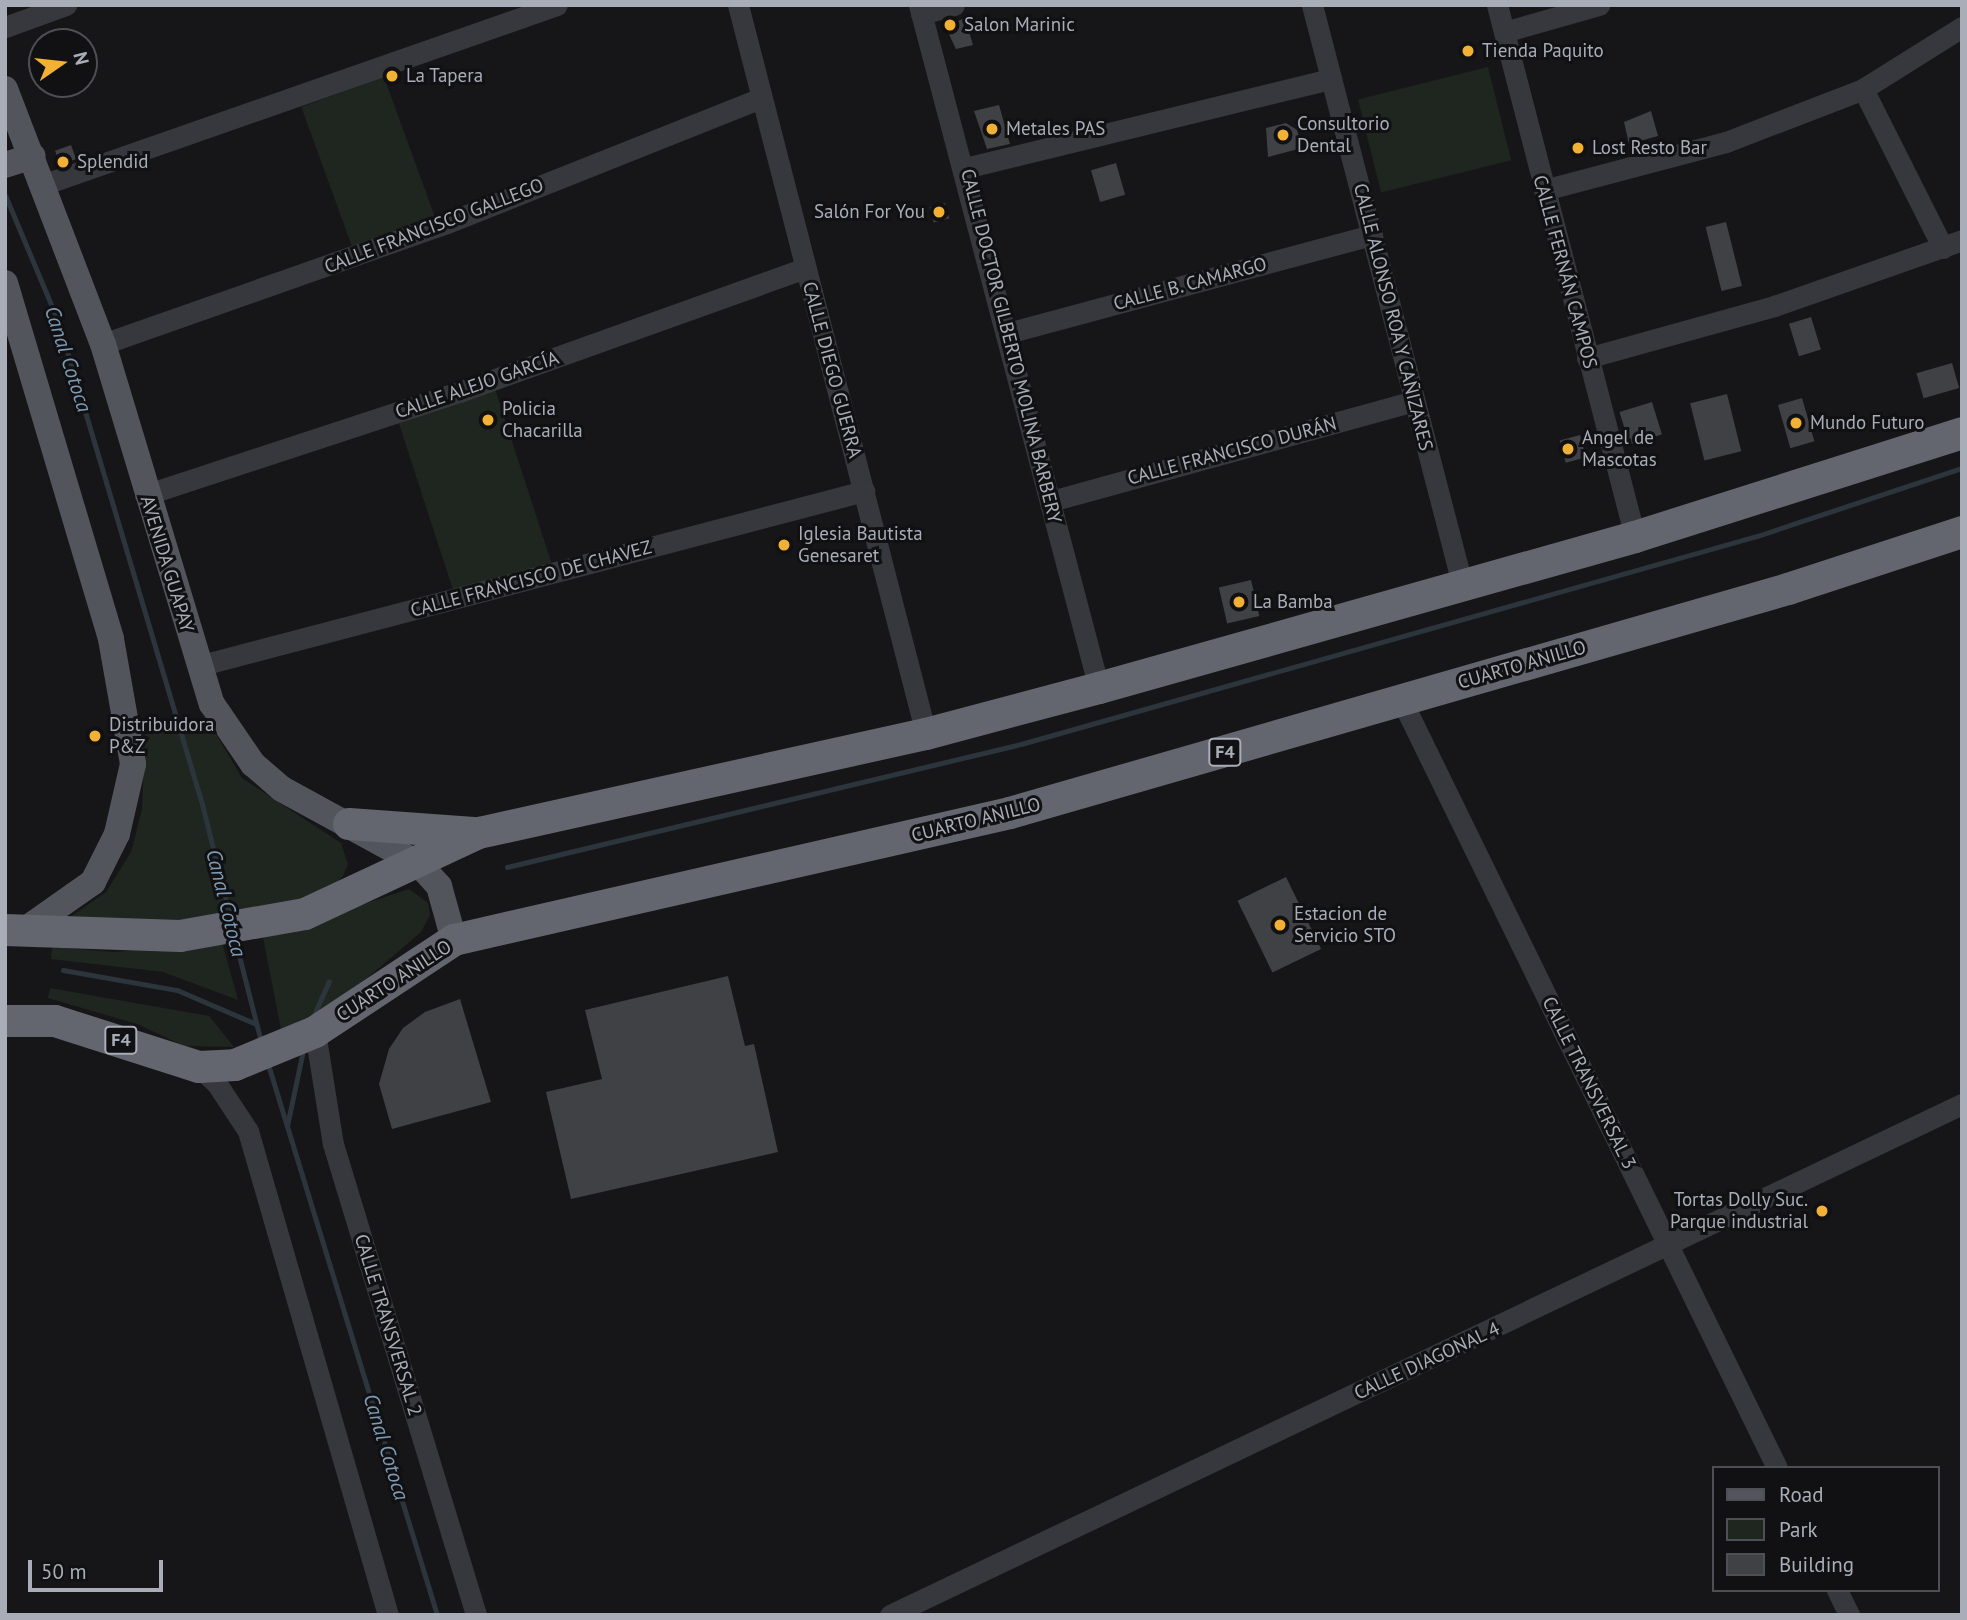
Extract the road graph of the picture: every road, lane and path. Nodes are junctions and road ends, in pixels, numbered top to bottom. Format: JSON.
{"nodes":[{"id":1,"x":66,"y":5,"type":"edge"},
{"id":2,"x":557,"y":5,"type":"edge"},
{"id":3,"x":738,"y":5,"type":"edge"},
{"id":4,"x":954,"y":5,"type":"edge"},
{"id":5,"x":1311,"y":5,"type":"edge"},
{"id":6,"x":1497,"y":5,"type":"edge"},
{"id":7,"x":1599,"y":5,"type":"edge"},
{"id":8,"x":920,"y":10,"type":"edge"},
{"id":9,"x":1962,"y":26,"type":"edge"},
{"id":10,"x":5,"y":27,"type":"edge"},
{"id":11,"x":1504,"y":32,"type":"junction"},
{"id":12,"x":1331,"y":79,"type":"junction"},
{"id":13,"x":5,"y":89,"type":"edge"},
{"id":14,"x":1863,"y":89,"type":"junction"},
{"id":15,"x":761,"y":98,"type":"junction"},
{"id":16,"x":17,"y":161,"type":"edge"},
{"id":17,"x":965,"y":168,"type":"junction"},
{"id":18,"x":45,"y":184,"type":"junction"},
{"id":19,"x":1544,"y":190,"type":"junction"},
{"id":20,"x":1372,"y":235,"type":"junction"},
{"id":21,"x":1952,"y":244,"type":"edge"},
{"id":22,"x":805,"y":268,"type":"junction"},
{"id":23,"x":5,"y":283,"type":"edge"},
{"id":24,"x":1008,"y":333,"type":"junction"},
{"id":25,"x":103,"y":344,"type":"junction"},
{"id":26,"x":15,"y":349,"type":"edge"},
{"id":27,"x":1587,"y":358,"type":"junction"},
{"id":28,"x":1414,"y":401,"type":"junction"},
{"id":29,"x":1962,"y":433,"type":"edge"},
{"id":30,"x":864,"y":491,"type":"junction"},
{"id":31,"x":145,"y":495,"type":"junction"},
{"id":32,"x":1051,"y":501,"type":"junction"},
{"id":33,"x":1962,"y":532,"type":"edge"},
{"id":34,"x":1635,"y":537,"type":"junction"},
{"id":35,"x":1463,"y":587,"type":"junction"},
{"id":36,"x":198,"y":666,"type":"junction"},
{"id":37,"x":1099,"y":688,"type":"junction"},
{"id":38,"x":1401,"y":699,"type":"junction"},
{"id":39,"x":926,"y":734,"type":"junction"},
{"id":40,"x":349,"y":824,"type":"junction"},
{"id":41,"x":479,"y":833,"type":"junction"},
{"id":42,"x":419,"y":864,"type":"junction"},
{"id":43,"x":16,"y":929,"type":"edge"},
{"id":44,"x":454,"y":940,"type":"junction"},
{"id":45,"x":5,"y":1021,"type":"edge"},
{"id":46,"x":315,"y":1032,"type":"junction"},
{"id":47,"x":199,"y":1068,"type":"junction"},
{"id":48,"x":1962,"y":1104,"type":"edge"},
{"id":49,"x":1668,"y":1247,"type":"junction"},
{"id":50,"x":1776,"y":1466,"type":"edge"},
{"id":51,"x":1838,"y":1592,"type":"edge"},
{"id":52,"x":388,"y":1615,"type":"edge"},
{"id":53,"x":476,"y":1615,"type":"edge"},
{"id":54,"x":890,"y":1615,"type":"edge"},
{"id":55,"x":1849,"y":1615,"type":"edge"}],
"edges":[{"from":1,"to":10,"type":"street"},
{"from":2,"to":18,"type":"street"},
{"from":3,"to":15,"type":"street","name":"CALLE DIEGO GUERRA"},
{"from":4,"to":8,"type":"street"},
{"from":5,"to":12,"type":"street","name":"CALLE ALONSO ROA Y CAÑIZARES"},
{"from":6,"to":11,"type":"street","name":"CALLE FERNÁN CAMPOS"},
{"from":7,"to":11,"type":"street"},
{"from":8,"to":17,"type":"street","name":"CALLE DOCTOR GILBERTO MOLINA BARBERY"},
{"from":9,"to":14,"type":"street"},
{"from":11,"to":19,"type":"street","name":"CALLE FERNÁN CAMPOS"},
{"from":12,"to":17,"type":"street"},
{"from":12,"to":20,"type":"street","name":"CALLE ALONSO ROA Y CAÑIZARES"},
{"from":13,"to":16,"type":"main road","name":"AVENIDA GUAPAY"},
{"from":14,"to":19,"type":"street"},
{"from":14,"to":21,"type":"street"},
{"from":15,"to":22,"type":"street","name":"CALLE DIEGO GUERRA"},
{"from":15,"to":25,"type":"street","name":"CALLE FRANCISCO GALLEGO"},
{"from":16,"to":18,"type":"main road","name":"AVENIDA GUAPAY"},
{"from":17,"to":24,"type":"street","name":"CALLE DOCTOR GILBERTO MOLINA BARBERY"},
{"from":18,"to":25,"type":"main road","name":"AVENIDA GUAPAY"},
{"from":19,"to":27,"type":"street","name":"CALLE FERNÁN CAMPOS"},
{"from":20,"to":24,"type":"street","name":"CALLE B. CAMARGO"},
{"from":20,"to":28,"type":"street","name":"CALLE ALONSO ROA Y CAÑIZARES"},
{"from":21,"to":27,"type":"street"},
{"from":22,"to":30,"type":"street","name":"CALLE DIEGO GUERRA"},
{"from":22,"to":31,"type":"street","name":"CALLE ALEJO GARCÍA"},
{"from":23,"to":26,"type":"main road"},
{"from":24,"to":32,"type":"street","name":"CALLE DOCTOR GILBERTO MOLINA BARBERY"},
{"from":25,"to":31,"type":"main road","name":"AVENIDA GUAPAY"},
{"from":26,"to":43,"type":"main road"},
{"from":27,"to":34,"type":"street","name":"CALLE FERNÁN CAMPOS"},
{"from":28,"to":32,"type":"street","name":"CALLE FRANCISCO DURÁN"},
{"from":28,"to":35,"type":"street","name":"CALLE ALONSO ROA Y CAÑIZARES"},
{"from":29,"to":34,"type":"highway"},
{"from":30,"to":36,"type":"street","name":"CALLE FRANCISCO DE CHAVEZ"},
{"from":30,"to":39,"type":"street","name":"CALLE DIEGO GUERRA"},
{"from":31,"to":36,"type":"main road","name":"AVENIDA GUAPAY"},
{"from":32,"to":37,"type":"street","name":"CALLE DOCTOR GILBERTO MOLINA BARBERY"},
{"from":33,"to":38,"type":"highway","name":"CUARTO ANILLO","number":"F4"},
{"from":34,"to":35,"type":"highway"},
{"from":35,"to":37,"type":"highway"},
{"from":36,"to":40,"type":"main road","name":"AVENIDA GUAPAY"},
{"from":37,"to":39,"type":"highway"},
{"from":38,"to":44,"type":"highway","name":"CUARTO ANILLO","number":"F4"},
{"from":38,"to":49,"type":"street","name":"CALLE TRANSVERSAL 3"},
{"from":39,"to":41,"type":"highway"},
{"from":40,"to":41,"type":"highway"},
{"from":40,"to":42,"type":"main road","name":"AVENIDA GUAPAY"},
{"from":41,"to":42,"type":"highway"},
{"from":42,"to":43,"type":"highway"},
{"from":42,"to":44,"type":"main road","name":"AVENIDA GUAPAY"},
{"from":44,"to":46,"type":"highway","name":"CUARTO ANILLO","number":"F4"},
{"from":45,"to":47,"type":"highway","name":"CUARTO ANILLO","number":"F4"},
{"from":46,"to":47,"type":"highway","name":"CUARTO ANILLO","number":"F4"},
{"from":46,"to":53,"type":"street","name":"CALLE TRANSVERSAL 2"},
{"from":47,"to":52,"type":"street"},
{"from":48,"to":49,"type":"street","name":"CALLE DIAGONAL 4"},
{"from":49,"to":50,"type":"street","name":"CALLE TRANSVERSAL 3"},
{"from":49,"to":54,"type":"street","name":"CALLE DIAGONAL 4"},
{"from":51,"to":55,"type":"street"}]}
